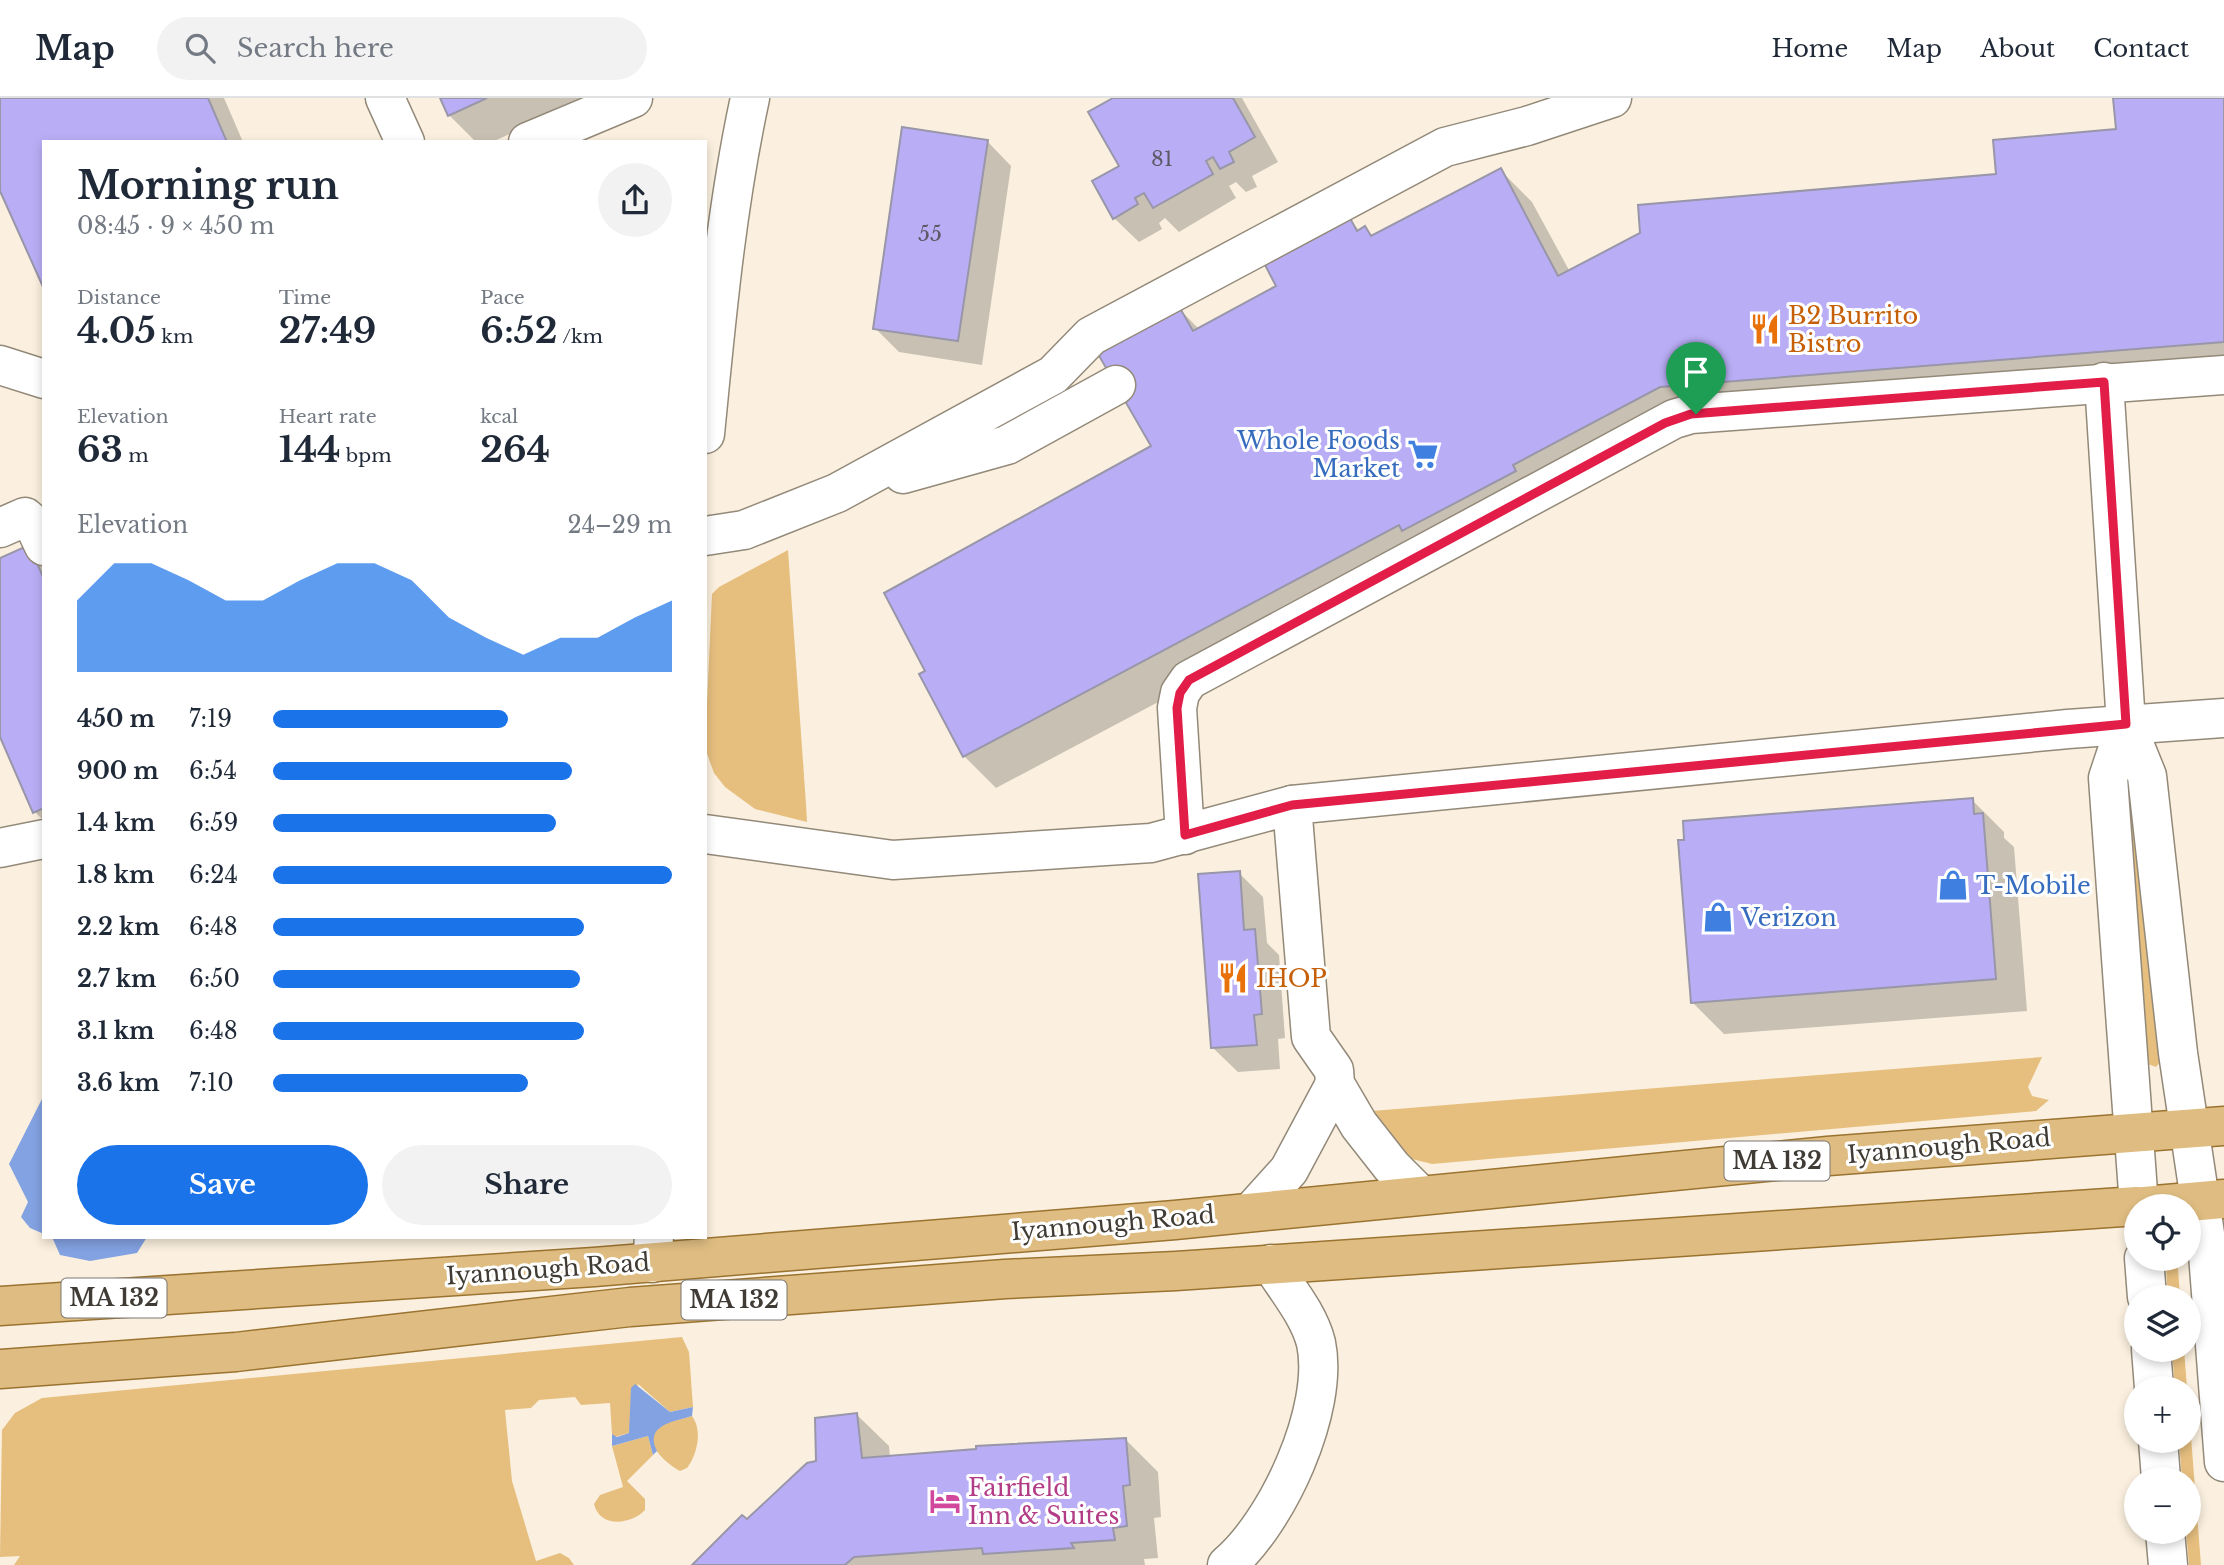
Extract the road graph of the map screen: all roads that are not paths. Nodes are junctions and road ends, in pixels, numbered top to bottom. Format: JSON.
{"nodes":[{"id":1,"x":385,"y":98,"type":"edge"},
{"id":2,"x":633,"y":98,"type":"edge"},
{"id":3,"x":750,"y":98,"type":"edge"},
{"id":4,"x":1612,"y":98,"type":"edge"},
{"id":5,"x":404,"y":140,"type":"edge"},
{"id":6,"x":533,"y":140,"type":"edge"},
{"id":7,"x":0,"y":365,"type":"edge"},
{"id":8,"x":2224,"y":375,"type":"edge"},
{"id":9,"x":42,"y":378,"type":"edge"},
{"id":10,"x":2104,"y":382,"type":"junction"},
{"id":11,"x":1116,"y":385,"type":"dead end"},
{"id":12,"x":708,"y":386,"type":"edge"},
{"id":13,"x":837,"y":493,"type":"junction"},
{"id":14,"x":0,"y":528,"type":"edge"},
{"id":15,"x":707,"y":536,"type":"edge"},
{"id":16,"x":42,"y":542,"type":"edge"},
{"id":17,"x":2224,"y":718,"type":"edge"},
{"id":18,"x":2126,"y":724,"type":"junction"},
{"id":19,"x":1292,"y":805,"type":"junction"},
{"id":20,"x":707,"y":834,"type":"edge"},
{"id":21,"x":1185,"y":835,"type":"junction"},
{"id":22,"x":42,"y":839,"type":"edge"},
{"id":23,"x":0,"y":848,"type":"edge"},
{"id":24,"x":1335,"y":1084,"type":"junction"},
{"id":25,"x":2207,"y":1127,"type":"edge"},
{"id":26,"x":2134,"y":1131,"type":"junction"},
{"id":27,"x":1419,"y":1194,"type":"junction"},
{"id":28,"x":2137,"y":1194,"type":"edge"},
{"id":29,"x":2211,"y":1200,"type":"edge"},
{"id":30,"x":2124,"y":1207,"type":"edge"},
{"id":31,"x":1253,"y":1210,"type":"junction"},
{"id":32,"x":653,"y":1250,"type":"edge"},
{"id":33,"x":1272,"y":1264,"type":"junction"},
{"id":34,"x":0,"y":1306,"type":"edge"},
{"id":35,"x":0,"y":1369,"type":"edge"},
{"id":36,"x":2224,"y":1462,"type":"edge"},
{"id":37,"x":2166,"y":1544,"type":"edge"},
{"id":38,"x":1238,"y":1562,"type":"edge"},
{"id":39,"x":2168,"y":1565,"type":"edge"}],
"edges":[{"from":1,"to":5,"type":"street"},
{"from":2,"to":6,"type":"street"},
{"from":3,"to":12,"type":"street"},
{"from":4,"to":13,"type":"street"},
{"from":7,"to":9,"type":"street"},
{"from":8,"to":10,"type":"street"},
{"from":10,"to":18,"type":"street"},
{"from":10,"to":21,"type":"street"},
{"from":11,"to":13,"type":"street"},
{"from":13,"to":15,"type":"street"},
{"from":14,"to":16,"type":"street"},
{"from":17,"to":18,"type":"street"},
{"from":18,"to":19,"type":"street"},
{"from":18,"to":25,"type":"street"},
{"from":18,"to":26,"type":"street"},
{"from":19,"to":21,"type":"street"},
{"from":19,"to":24,"type":"street"},
{"from":20,"to":21,"type":"street"},
{"from":22,"to":23,"type":"street"},
{"from":24,"to":27,"type":"street"},
{"from":24,"to":31,"type":"street"},
{"from":25,"to":26,"type":"main road","name":"Iyannough Road","number":"MA 132"},
{"from":25,"to":29,"type":"street"},
{"from":26,"to":27,"type":"main road","name":"Iyannough Road","number":"MA 132"},
{"from":26,"to":28,"type":"street"},
{"from":27,"to":31,"type":"main road","name":"Iyannough Road","number":"MA 132"},
{"from":29,"to":36,"type":"street"},
{"from":30,"to":33,"type":"main road","name":"Iyannough Road","number":"MA 132"},
{"from":31,"to":32,"type":"main road","name":"Iyannough Road","number":"MA 132"},
{"from":32,"to":34,"type":"main road","name":"Iyannough Road","number":"MA 132"},
{"from":33,"to":35,"type":"main road","name":"Iyannough Road","number":"MA 132"},
{"from":33,"to":38,"type":"street"},
{"from":37,"to":39,"type":"street"}]}
